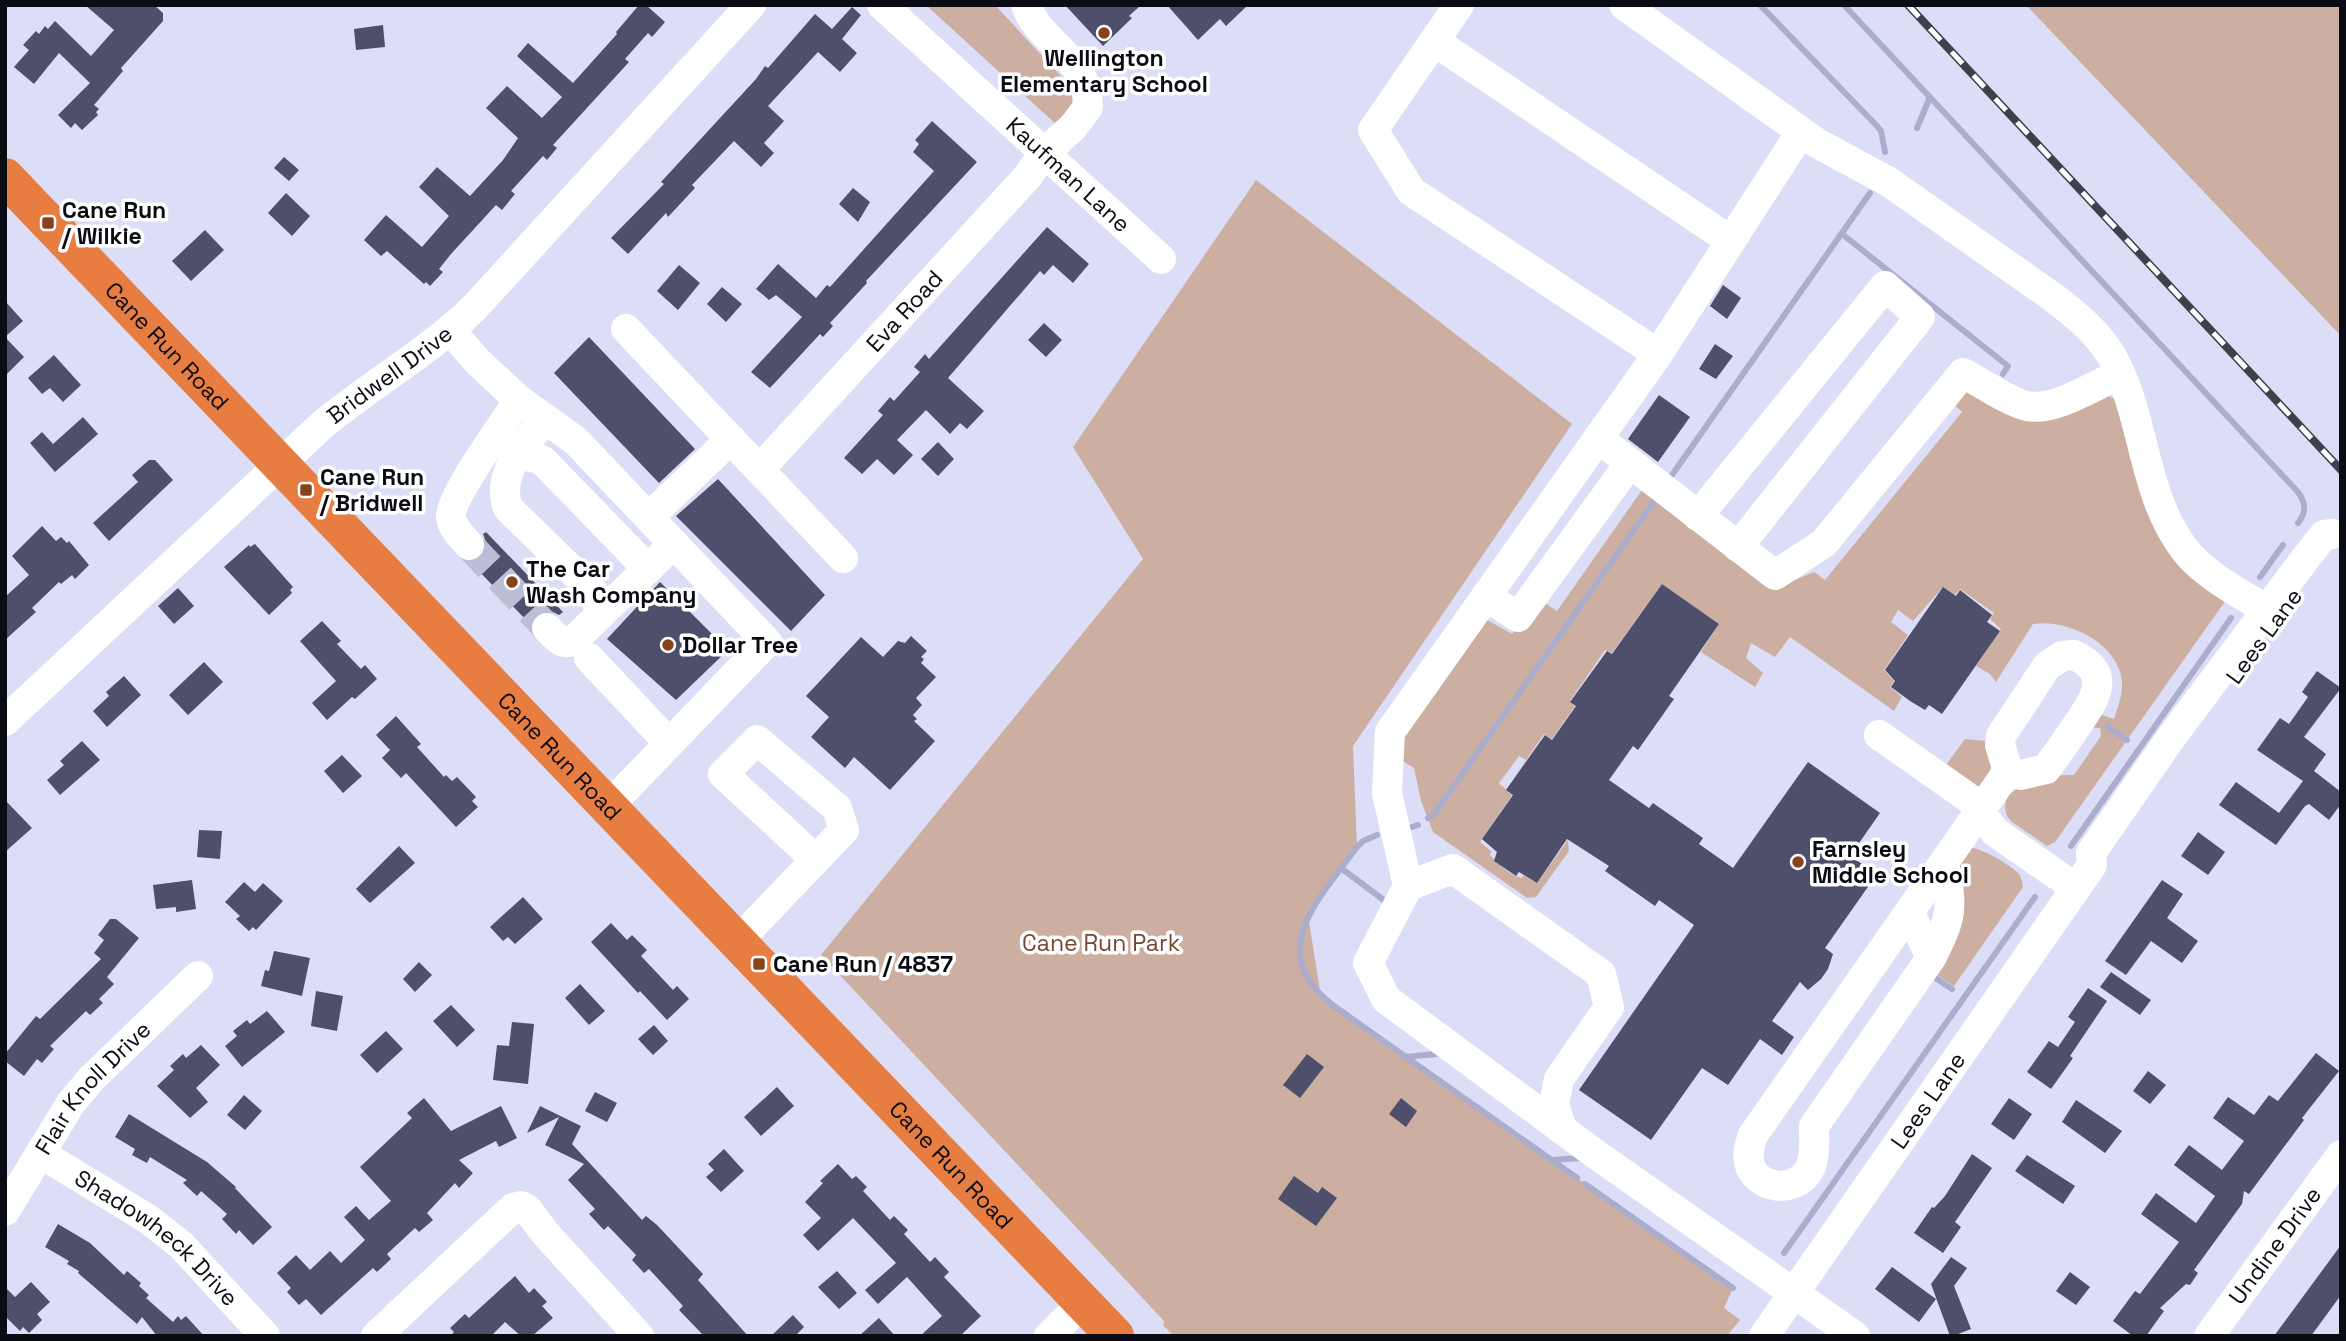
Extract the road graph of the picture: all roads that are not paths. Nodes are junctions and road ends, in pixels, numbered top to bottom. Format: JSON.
{"nodes":[{"id":1,"x":751,"y":5,"type":"edge"},
{"id":2,"x":882,"y":5,"type":"edge"},
{"id":3,"x":1026,"y":5,"type":"edge"},
{"id":4,"x":1460,"y":5,"type":"edge"},
{"id":5,"x":1624,"y":5,"type":"edge"},
{"id":6,"x":1434,"y":41,"type":"junction"},
{"id":7,"x":1801,"y":132,"type":"junction"},
{"id":8,"x":1044,"y":153,"type":"junction"},
{"id":9,"x":11,"y":195,"type":"edge"},
{"id":10,"x":1731,"y":241,"type":"junction"},
{"id":11,"x":1161,"y":259,"type":"dead end"},
{"id":12,"x":626,"y":329,"type":"dead end"},
{"id":13,"x":451,"y":331,"type":"junction"},
{"id":14,"x":1658,"y":354,"type":"junction"},
{"id":15,"x":2120,"y":374,"type":"junction"},
{"id":16,"x":519,"y":400,"type":"junction"},
{"id":17,"x":545,"y":418,"type":"junction"},
{"id":18,"x":1598,"y":438,"type":"junction"},
{"id":19,"x":731,"y":439,"type":"junction"},
{"id":20,"x":515,"y":460,"type":"junction"},
{"id":21,"x":1630,"y":463,"type":"junction"},
{"id":22,"x":281,"y":464,"type":"junction"},
{"id":23,"x":760,"y":470,"type":"junction"},
{"id":24,"x":1698,"y":516,"type":"junction"},
{"id":25,"x":649,"y":517,"type":"junction"},
{"id":26,"x":2337,"y":528,"type":"edge"},
{"id":27,"x":674,"y":544,"type":"junction"},
{"id":28,"x":469,"y":545,"type":"tunnel mouth"},
{"id":29,"x":1738,"y":547,"type":"junction"},
{"id":30,"x":843,"y":558,"type":"dead end"},
{"id":31,"x":648,"y":569,"type":"junction"},
{"id":32,"x":1486,"y":596,"type":"junction"},
{"id":33,"x":2267,"y":610,"type":"junction"},
{"id":34,"x":600,"y":615,"type":"junction"},
{"id":35,"x":548,"y":628,"type":"tunnel mouth"},
{"id":36,"x":589,"y":658,"type":"dead end"},
{"id":37,"x":5,"y":721,"type":"edge"},
{"id":38,"x":1879,"y":736,"type":"dead end"},
{"id":39,"x":669,"y":743,"type":"junction"},
{"id":40,"x":2008,"y":771,"type":"dead end"},
{"id":41,"x":608,"y":807,"type":"junction"},
{"id":42,"x":1981,"y":812,"type":"junction"},
{"id":43,"x":815,"y":859,"type":"dead end"},
{"id":44,"x":1944,"y":864,"type":"junction"},
{"id":45,"x":2084,"y":877,"type":"junction"},
{"id":46,"x":1408,"y":887,"type":"junction"},
{"id":47,"x":1910,"y":913,"type":"junction"},
{"id":48,"x":738,"y":941,"type":"junction"},
{"id":49,"x":1931,"y":958,"type":"junction"},
{"id":50,"x":198,"y":976,"type":"dead end"},
{"id":51,"x":1562,"y":1129,"type":"junction"},
{"id":52,"x":40,"y":1153,"type":"junction"},
{"id":53,"x":2341,"y":1155,"type":"edge"},
{"id":54,"x":5,"y":1212,"type":"edge"},
{"id":55,"x":1794,"y":1292,"type":"junction"},
{"id":56,"x":1083,"y":1303,"type":"junction"},
{"id":57,"x":265,"y":1336,"type":"edge"},
{"id":58,"x":376,"y":1336,"type":"edge"},
{"id":59,"x":639,"y":1336,"type":"edge"},
{"id":60,"x":1049,"y":1336,"type":"edge"},
{"id":61,"x":1115,"y":1336,"type":"edge"},
{"id":62,"x":1764,"y":1336,"type":"edge"},
{"id":63,"x":1854,"y":1336,"type":"edge"},
{"id":64,"x":2208,"y":1336,"type":"edge"}],
"edges":[{"from":1,"to":13,"type":"street","name":"Bridwell Drive"},
{"from":2,"to":8,"type":"street","name":"Kaufman Lane"},
{"from":3,"to":8,"type":"street","name":"Eva Road"},
{"from":4,"to":6,"type":"street"},
{"from":5,"to":7,"type":"street"},
{"from":6,"to":10,"type":"street"},
{"from":6,"to":14,"type":"street"},
{"from":7,"to":10,"type":"street"},
{"from":7,"to":15,"type":"street"},
{"from":8,"to":11,"type":"street","name":"Kaufman Lane"},
{"from":8,"to":23,"type":"street","name":"Eva Road"},
{"from":9,"to":22,"type":"highway","name":"Cane Run Road"},
{"from":10,"to":14,"type":"street"},
{"from":12,"to":19,"type":"street"},
{"from":13,"to":16,"type":"street"},
{"from":13,"to":22,"type":"street","name":"Bridwell Drive"},
{"from":14,"to":18,"type":"street"},
{"from":15,"to":29,"type":"street"},
{"from":15,"to":33,"type":"street"},
{"from":16,"to":17,"type":"street"},
{"from":16,"to":28,"type":"street"},
{"from":17,"to":20,"type":"street"},
{"from":17,"to":25,"type":"street"},
{"from":18,"to":21,"type":"street"},
{"from":18,"to":32,"type":"street"},
{"from":19,"to":23,"type":"street"},
{"from":19,"to":25,"type":"street"},
{"from":20,"to":31,"type":"street"},
{"from":20,"to":34,"type":"street"},
{"from":21,"to":24,"type":"street"},
{"from":21,"to":32,"type":"street"},
{"from":22,"to":37,"type":"street","name":"Bridwell Drive"},
{"from":22,"to":41,"type":"highway","name":"Cane Run Road"},
{"from":23,"to":30,"type":"street"},
{"from":24,"to":29,"type":"street"},
{"from":24,"to":29,"type":"street"},
{"from":25,"to":27,"type":"street"},
{"from":26,"to":33,"type":"street","name":"Lees Lane"},
{"from":26,"to":45,"type":"street","name":"Lees Lane"},
{"from":27,"to":31,"type":"street"},
{"from":27,"to":39,"type":"street"},
{"from":31,"to":34,"type":"street"},
{"from":32,"to":46,"type":"street"},
{"from":33,"to":45,"type":"street","name":"Lees Lane"},
{"from":34,"to":35,"type":"street"},
{"from":36,"to":39,"type":"street"},
{"from":38,"to":42,"type":"street"},
{"from":39,"to":41,"type":"street"},
{"from":40,"to":42,"type":"street"},
{"from":41,"to":48,"type":"highway","name":"Cane Run Road"},
{"from":42,"to":44,"type":"street"},
{"from":42,"to":45,"type":"street"},
{"from":43,"to":48,"type":"street"},
{"from":44,"to":47,"type":"street"},
{"from":44,"to":49,"type":"street"},
{"from":45,"to":55,"type":"street","name":"Lees Lane"},
{"from":46,"to":51,"type":"street"},
{"from":46,"to":51,"type":"street"},
{"from":47,"to":49,"type":"street"},
{"from":47,"to":49,"type":"street"},
{"from":48,"to":56,"type":"highway","name":"Cane Run Road"},
{"from":50,"to":52,"type":"street","name":"Flair Knoll Drive"},
{"from":51,"to":55,"type":"street"},
{"from":52,"to":54,"type":"street","name":"Flair Knoll Drive"},
{"from":52,"to":57,"type":"street","name":"Shadowheck Drive"},
{"from":53,"to":64,"type":"street","name":"Undine Drive"},
{"from":55,"to":62,"type":"street","name":"Lees Lane"},
{"from":55,"to":63,"type":"street"},
{"from":56,"to":60,"type":"street"},
{"from":56,"to":61,"type":"highway","name":"Cane Run Road"},
{"from":58,"to":59,"type":"street"}]}
